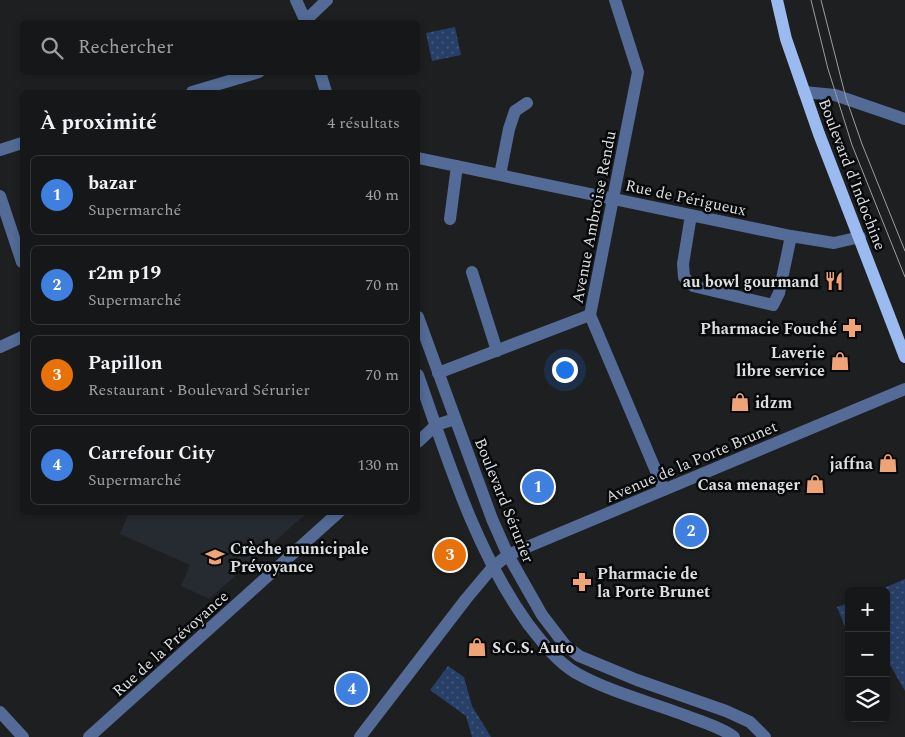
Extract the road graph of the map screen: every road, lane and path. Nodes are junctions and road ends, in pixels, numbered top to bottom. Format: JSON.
{"nodes":[{"id":1,"x":296,"y":0,"type":"edge"},
{"id":2,"x":306,"y":0,"type":"edge"},
{"id":3,"x":327,"y":0,"type":"edge"},
{"id":4,"x":615,"y":0,"type":"edge"},
{"id":5,"x":776,"y":0,"type":"edge"},
{"id":6,"x":306,"y":20,"type":"edge"},
{"id":7,"x":306,"y":20,"type":"edge"},
{"id":8,"x":307,"y":20,"type":"edge"},
{"id":9,"x":249,"y":75,"type":"edge"},
{"id":10,"x":321,"y":75,"type":"edge"},
{"id":11,"x":199,"y":90,"type":"edge"},
{"id":12,"x":325,"y":90,"type":"edge"},
{"id":13,"x":804,"y":92,"type":"junction"},
{"id":14,"x":527,"y":103,"type":"dead end"},
{"id":15,"x":905,"y":119,"type":"edge"},
{"id":16,"x":20,"y":144,"type":"edge"},
{"id":17,"x":0,"y":150,"type":"edge"},
{"id":18,"x":420,"y":158,"type":"edge"},
{"id":19,"x":456,"y":166,"type":"junction"},
{"id":20,"x":500,"y":175,"type":"junction"},
{"id":21,"x":0,"y":196,"type":"edge"},
{"id":22,"x":614,"y":198,"type":"junction"},
{"id":23,"x":691,"y":215,"type":"junction"},
{"id":24,"x":450,"y":219,"type":"dead end"},
{"id":25,"x":791,"y":236,"type":"junction"},
{"id":26,"x":860,"y":237,"type":"junction"},
{"id":27,"x":20,"y":256,"type":"edge"},
{"id":28,"x":472,"y":272,"type":"dead end"},
{"id":29,"x":590,"y":315,"type":"junction"},
{"id":30,"x":420,"y":324,"type":"edge"},
{"id":31,"x":20,"y":337,"type":"edge"},
{"id":32,"x":0,"y":347,"type":"edge"},
{"id":33,"x":497,"y":351,"type":"junction"},
{"id":34,"x":905,"y":357,"type":"edge"},
{"id":35,"x":438,"y":373,"type":"junction"},
{"id":36,"x":420,"y":381,"type":"edge"},
{"id":37,"x":905,"y":388,"type":"edge"},
{"id":38,"x":455,"y":419,"type":"junction"},
{"id":39,"x":436,"y":425,"type":"junction"},
{"id":40,"x":420,"y":440,"type":"edge"},
{"id":41,"x":664,"y":490,"type":"junction"},
{"id":42,"x":337,"y":515,"type":"edge"},
{"id":43,"x":508,"y":555,"type":"junction"},
{"id":44,"x":492,"y":568,"type":"junction"},
{"id":45,"x":0,"y":712,"type":"edge"},
{"id":46,"x":23,"y":737,"type":"edge"},
{"id":47,"x":89,"y":737,"type":"edge"},
{"id":48,"x":360,"y":737,"type":"edge"},
{"id":49,"x":734,"y":737,"type":"edge"},
{"id":50,"x":765,"y":737,"type":"edge"}],
"edges":[{"from":1,"to":6,"type":"street"},
{"from":2,"to":7,"type":"street"},
{"from":3,"to":8,"type":"street"},
{"from":4,"to":22,"type":"street","name":"Avenue Ambroise Rendu"},
{"from":5,"to":13,"type":"main road","name":"Boulevard d'Indochine"},
{"from":9,"to":11,"type":"street"},
{"from":10,"to":12,"type":"street"},
{"from":13,"to":15,"type":"street"},
{"from":13,"to":26,"type":"main road","name":"Boulevard d'Indochine"},
{"from":14,"to":20,"type":"street"},
{"from":16,"to":17,"type":"street"},
{"from":18,"to":19,"type":"street","name":"Rue de Périgueux"},
{"from":19,"to":20,"type":"street","name":"Rue de Périgueux"},
{"from":19,"to":24,"type":"street"},
{"from":20,"to":22,"type":"street","name":"Rue de Périgueux"},
{"from":21,"to":27,"type":"street"},
{"from":22,"to":23,"type":"street","name":"Rue de Périgueux"},
{"from":22,"to":29,"type":"street","name":"Avenue Ambroise Rendu"},
{"from":23,"to":25,"type":"street","name":"Rue de Périgueux"},
{"from":23,"to":25,"type":"street"},
{"from":25,"to":26,"type":"street","name":"Rue de Périgueux"},
{"from":26,"to":34,"type":"main road","name":"Boulevard d'Indochine"},
{"from":28,"to":33,"type":"street"},
{"from":29,"to":33,"type":"street"},
{"from":29,"to":41,"type":"street","name":"Avenue Ambroise Rendu"},
{"from":30,"to":35,"type":"street","name":"Boulevard Sérurier"},
{"from":31,"to":32,"type":"street"},
{"from":33,"to":35,"type":"street"},
{"from":35,"to":38,"type":"street","name":"Boulevard Sérurier"},
{"from":36,"to":39,"type":"street"},
{"from":37,"to":41,"type":"street","name":"Avenue de la Porte Brunet"},
{"from":38,"to":39,"type":"street"},
{"from":38,"to":43,"type":"street","name":"Boulevard Sérurier"},
{"from":39,"to":40,"type":"street"},
{"from":39,"to":44,"type":"street"},
{"from":41,"to":43,"type":"street","name":"Avenue de la Porte Brunet"},
{"from":42,"to":47,"type":"street","name":"Rue de la Prévoyance"},
{"from":43,"to":44,"type":"street","name":"Avenue de la Porte Brunet"},
{"from":43,"to":50,"type":"street","name":"Boulevard Sérurier"},
{"from":44,"to":48,"type":"street","name":"Avenue de la Porte Brunet"},
{"from":44,"to":49,"type":"street"},
{"from":45,"to":46,"type":"street"}]}
